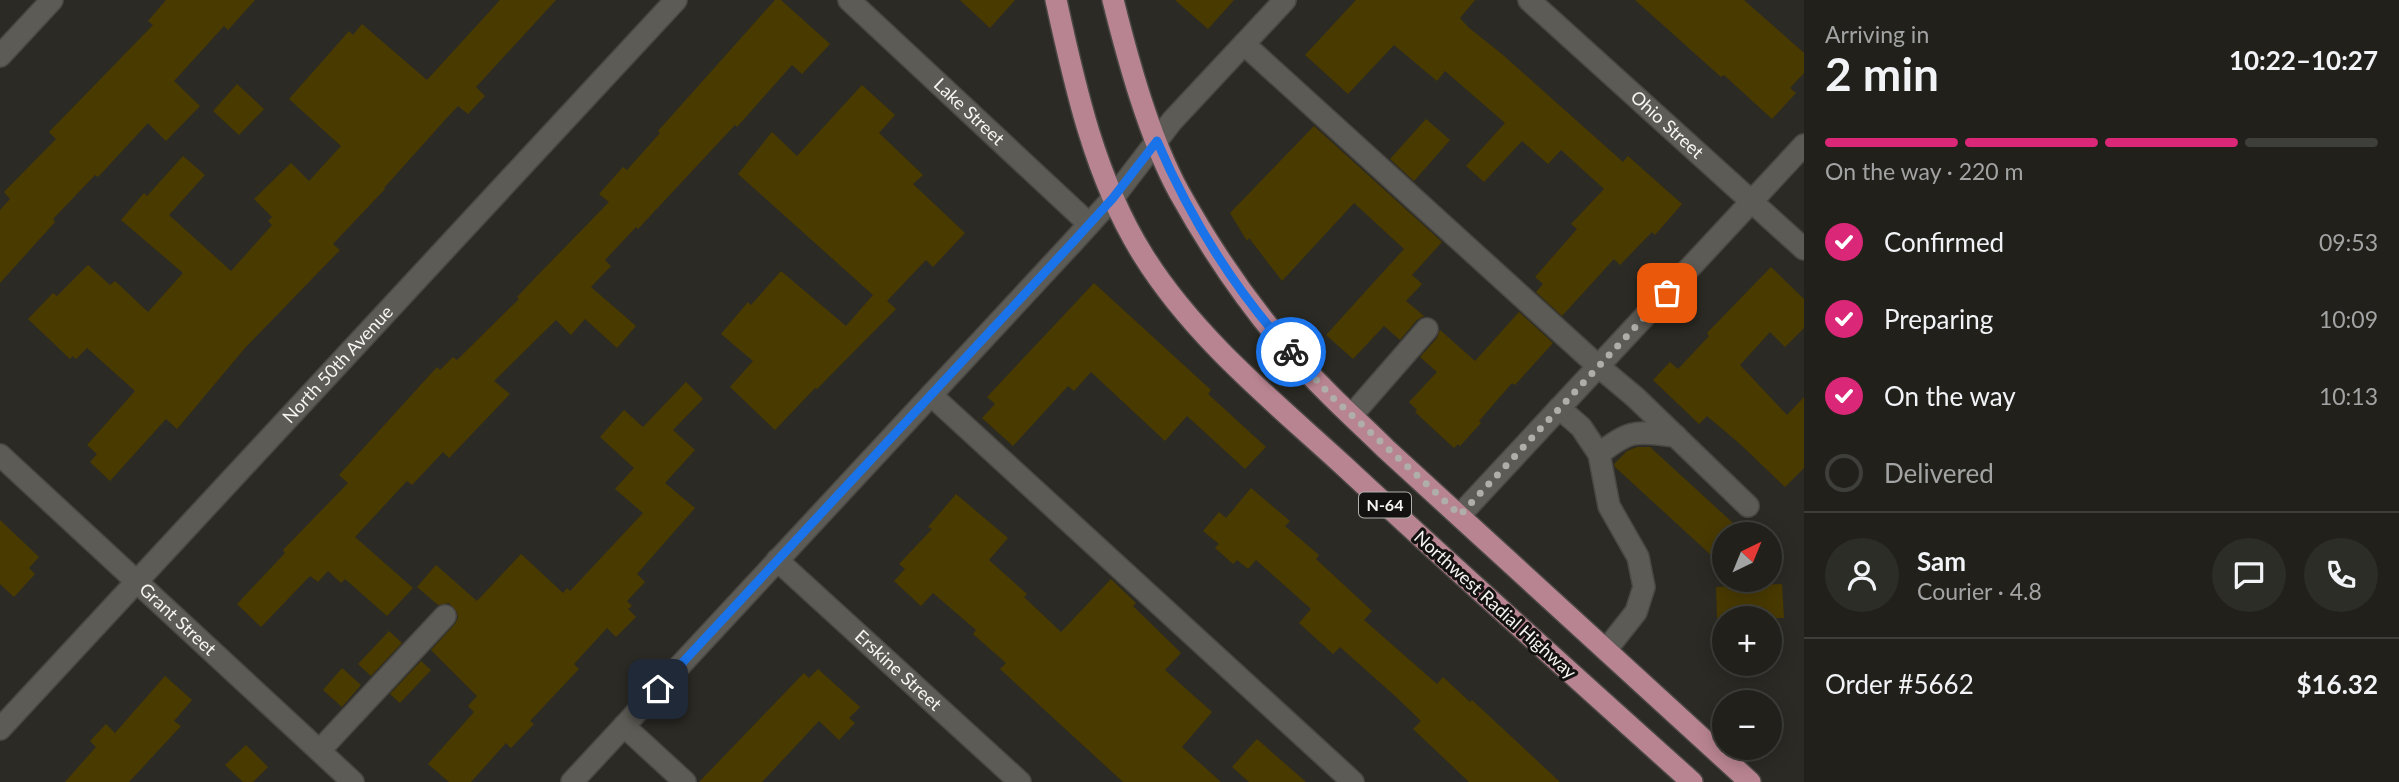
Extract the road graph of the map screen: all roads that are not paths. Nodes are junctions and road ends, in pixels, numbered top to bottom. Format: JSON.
{"nodes":[{"id":1,"x":52,"y":0,"type":"edge"},
{"id":2,"x":676,"y":0,"type":"edge"},
{"id":3,"x":849,"y":0,"type":"edge"},
{"id":4,"x":1056,"y":0,"type":"edge"},
{"id":5,"x":1113,"y":0,"type":"edge"},
{"id":6,"x":1285,"y":0,"type":"edge"},
{"id":7,"x":1529,"y":0,"type":"edge"},
{"id":8,"x":1244,"y":44,"type":"junction"},
{"id":9,"x":0,"y":56,"type":"edge"},
{"id":10,"x":1157,"y":141,"type":"junction"},
{"id":11,"x":1804,"y":145,"type":"edge"},
{"id":12,"x":1113,"y":198,"type":"junction"},
{"id":13,"x":1752,"y":201,"type":"junction"},
{"id":14,"x":1089,"y":224,"type":"junction"},
{"id":15,"x":1804,"y":248,"type":"edge"},
{"id":16,"x":1427,"y":330,"type":"dead end"},
{"id":17,"x":1598,"y":366,"type":"junction"},
{"id":18,"x":931,"y":394,"type":"junction"},
{"id":19,"x":1559,"y":408,"type":"junction"},
{"id":20,"x":1352,"y":415,"type":"junction"},
{"id":21,"x":1676,"y":436,"type":"junction"},
{"id":22,"x":1599,"y":454,"type":"junction"},
{"id":23,"x":0,"y":455,"type":"edge"},
{"id":24,"x":1748,"y":506,"type":"dead end"},
{"id":25,"x":1460,"y":515,"type":"junction"},
{"id":26,"x":777,"y":560,"type":"junction"},
{"id":27,"x":137,"y":582,"type":"junction"},
{"id":28,"x":445,"y":616,"type":"dead end"},
{"id":29,"x":1606,"y":650,"type":"junction"},
{"id":30,"x":624,"y":726,"type":"junction"},
{"id":31,"x":0,"y":729,"type":"edge"},
{"id":32,"x":320,"y":750,"type":"junction"},
{"id":33,"x":353,"y":782,"type":"edge"},
{"id":34,"x":572,"y":782,"type":"edge"},
{"id":35,"x":685,"y":782,"type":"edge"},
{"id":36,"x":1020,"y":782,"type":"edge"},
{"id":37,"x":1353,"y":782,"type":"edge"},
{"id":38,"x":1692,"y":782,"type":"edge"},
{"id":39,"x":1750,"y":782,"type":"edge"}],
"edges":[{"from":1,"to":9,"type":"street"},
{"from":2,"to":27,"type":"street","name":"North 50th Avenue"},
{"from":3,"to":14,"type":"street","name":"Lake Street"},
{"from":4,"to":12,"type":"main road","name":"Northwest Radial Highway","number":"N-64"},
{"from":5,"to":10,"type":"main road","number":"N-64"},
{"from":6,"to":8,"type":"street"},
{"from":7,"to":13,"type":"street","name":"Ohio Street"},
{"from":8,"to":10,"type":"street"},
{"from":8,"to":17,"type":"street"},
{"from":10,"to":12,"type":"street"},
{"from":10,"to":20,"type":"main road","number":"N-64"},
{"from":11,"to":13,"type":"street"},
{"from":12,"to":14,"type":"street"},
{"from":12,"to":38,"type":"main road","name":"Northwest Radial Highway","number":"N-64"},
{"from":13,"to":15,"type":"street","name":"Ohio Street"},
{"from":13,"to":17,"type":"street"},
{"from":14,"to":18,"type":"street"},
{"from":16,"to":20,"type":"street"},
{"from":17,"to":19,"type":"street"},
{"from":17,"to":21,"type":"street"},
{"from":18,"to":26,"type":"street"},
{"from":18,"to":37,"type":"street"},
{"from":19,"to":22,"type":"street"},
{"from":19,"to":25,"type":"street"},
{"from":20,"to":25,"type":"main road","number":"N-64"},
{"from":21,"to":22,"type":"street"},
{"from":21,"to":24,"type":"street"},
{"from":22,"to":29,"type":"street"},
{"from":23,"to":27,"type":"street","name":"Grant Street"},
{"from":25,"to":29,"type":"main road","number":"N-64"},
{"from":26,"to":30,"type":"street"},
{"from":26,"to":36,"type":"street","name":"Erskine Street"},
{"from":27,"to":31,"type":"street","name":"North 50th Avenue"},
{"from":27,"to":32,"type":"street","name":"Grant Street"},
{"from":28,"to":32,"type":"street"},
{"from":29,"to":39,"type":"main road","number":"N-64"},
{"from":30,"to":34,"type":"street"},
{"from":30,"to":35,"type":"street"},
{"from":32,"to":33,"type":"street","name":"Grant Street"}]}
